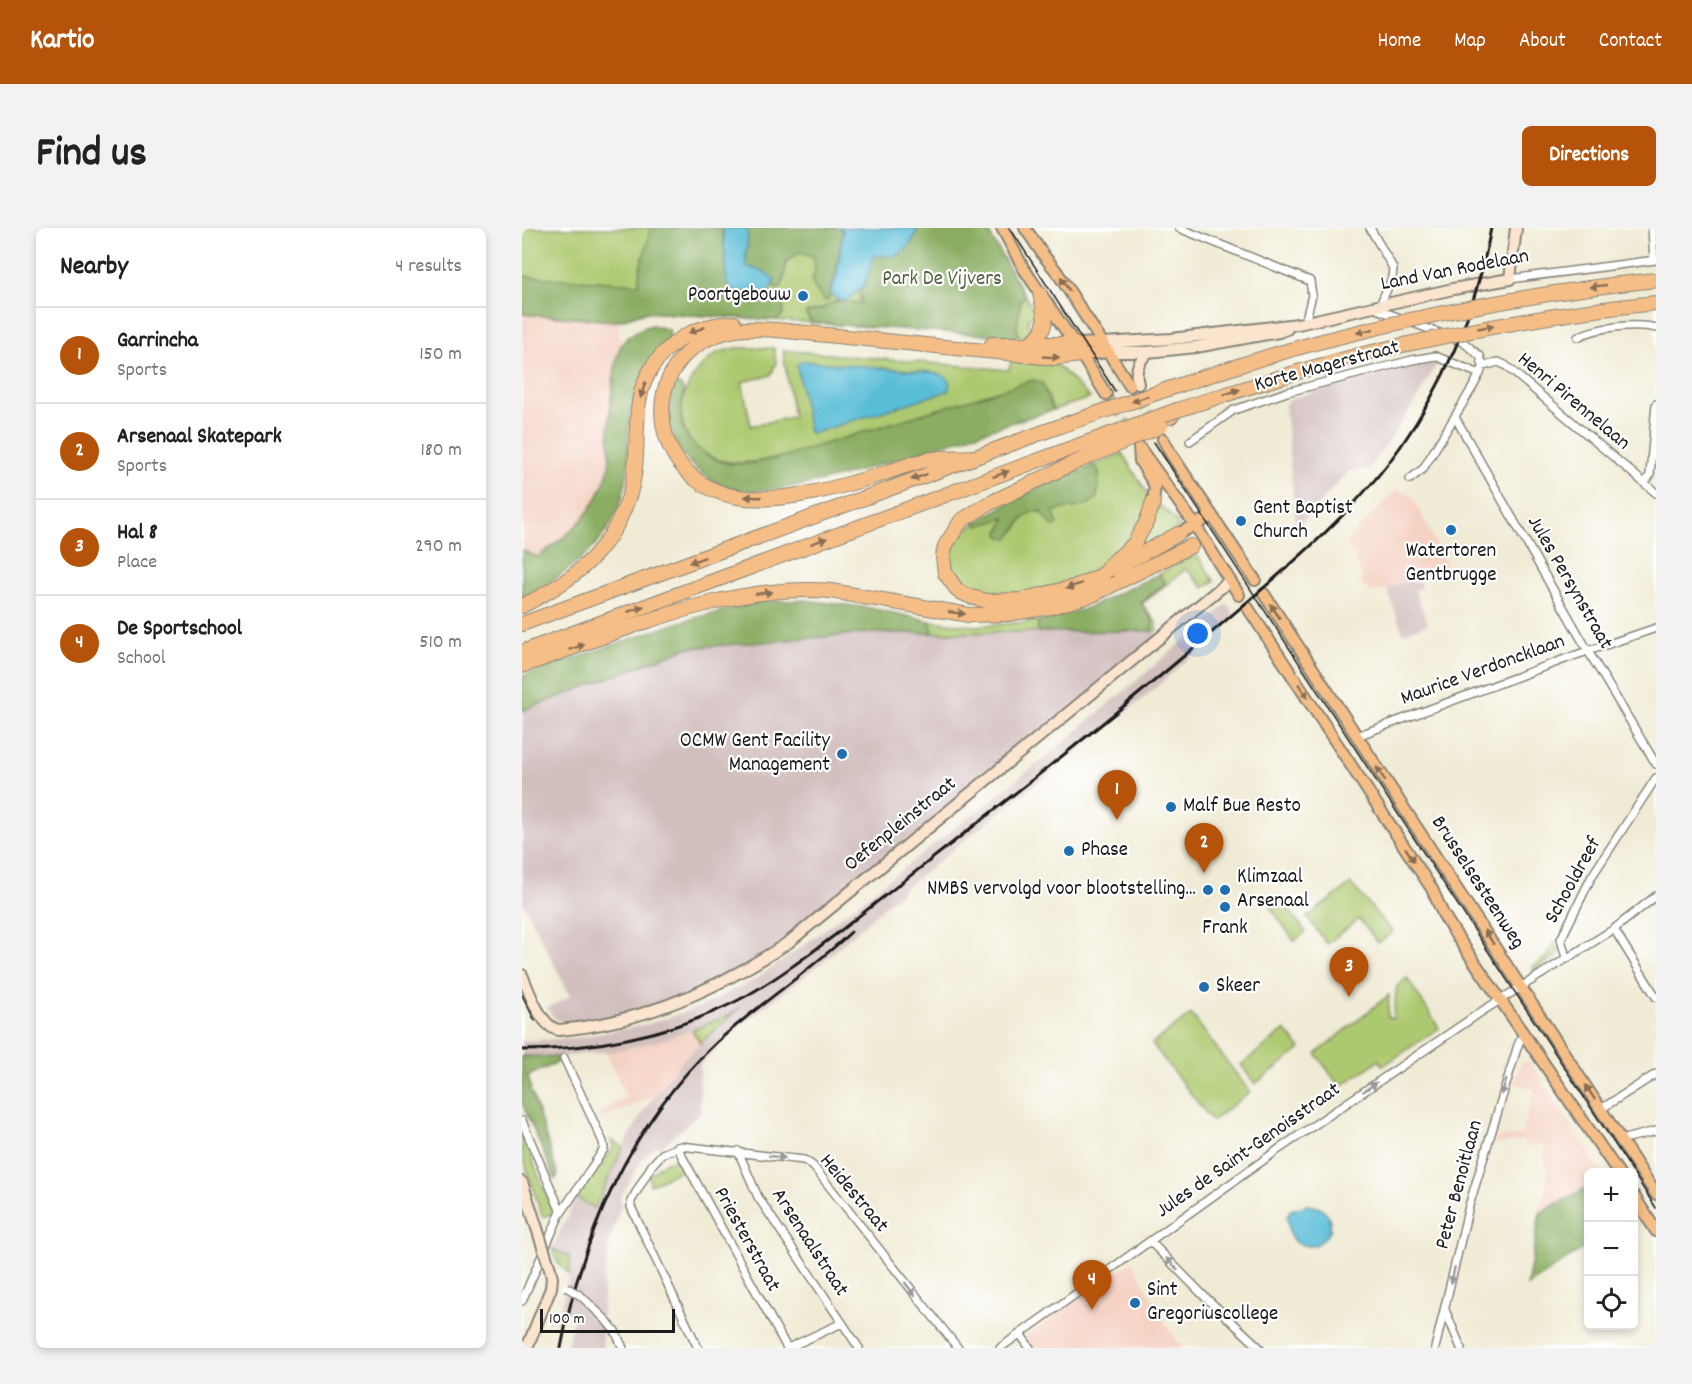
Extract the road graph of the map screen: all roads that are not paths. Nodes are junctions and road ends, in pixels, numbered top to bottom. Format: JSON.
{"nodes":[{"id":1,"x":1002,"y":228,"type":"edge"},
{"id":2,"x":1025,"y":228,"type":"edge"},
{"id":3,"x":1179,"y":228,"type":"edge"},
{"id":4,"x":1370,"y":228,"type":"edge"},
{"id":5,"x":1516,"y":228,"type":"edge"},
{"id":6,"x":1652,"y":228,"type":"edge"},
{"id":7,"x":1655,"y":260,"type":"edge"},
{"id":8,"x":1510,"y":279,"type":"junction"},
{"id":9,"x":1656,"y":280,"type":"edge"},
{"id":10,"x":1040,"y":294,"type":"junction"},
{"id":11,"x":1656,"y":303,"type":"edge"},
{"id":12,"x":1376,"y":306,"type":"junction"},
{"id":13,"x":1302,"y":323,"type":"junction"},
{"id":14,"x":1656,"y":328,"type":"edge"},
{"id":15,"x":1578,"y":337,"type":"dead end"},
{"id":16,"x":1027,"y":345,"type":"junction"},
{"id":17,"x":1106,"y":348,"type":"junction"},
{"id":18,"x":1078,"y":350,"type":"junction"},
{"id":19,"x":1148,"y":352,"type":"junction"},
{"id":20,"x":1483,"y":366,"type":"junction"},
{"id":21,"x":1480,"y":374,"type":"junction"},
{"id":22,"x":1134,"y":385,"type":"joint"},
{"id":23,"x":1106,"y":394,"type":"tunnel mouth"},
{"id":24,"x":1656,"y":404,"type":"edge"},
{"id":25,"x":1177,"y":410,"type":"junction"},
{"id":26,"x":1455,"y":417,"type":"junction"},
{"id":27,"x":1163,"y":439,"type":"dead end"},
{"id":28,"x":1190,"y":441,"type":"dead end"},
{"id":29,"x":974,"y":457,"type":"junction"},
{"id":30,"x":1410,"y":479,"type":"dead end"},
{"id":31,"x":1645,"y":483,"type":"junction"},
{"id":32,"x":1656,"y":493,"type":"edge"},
{"id":33,"x":1153,"y":502,"type":"joint"},
{"id":34,"x":1211,"y":516,"type":"junction"},
{"id":35,"x":1195,"y":525,"type":"junction"},
{"id":36,"x":1178,"y":534,"type":"joint"},
{"id":37,"x":1197,"y":542,"type":"junction"},
{"id":38,"x":1103,"y":575,"type":"junction"},
{"id":39,"x":1255,"y":580,"type":"dead end"},
{"id":40,"x":1229,"y":581,"type":"junction"},
{"id":41,"x":1239,"y":594,"type":"dead end"},
{"id":42,"x":1264,"y":594,"type":"dead end"},
{"id":43,"x":522,"y":606,"type":"edge"},
{"id":44,"x":1248,"y":608,"type":"dead end"},
{"id":45,"x":522,"y":624,"type":"edge"},
{"id":46,"x":1656,"y":628,"type":"edge"},
{"id":47,"x":1588,"y":651,"type":"junction"},
{"id":48,"x":522,"y":652,"type":"edge"},
{"id":49,"x":522,"y":666,"type":"edge"},
{"id":50,"x":1357,"y":736,"type":"junction"},
{"id":51,"x":1656,"y":764,"type":"edge"},
{"id":52,"x":1656,"y":778,"type":"edge"},
{"id":53,"x":1656,"y":896,"type":"edge"},
{"id":54,"x":1614,"y":929,"type":"junction"},
{"id":55,"x":1566,"y":958,"type":"junction"},
{"id":56,"x":522,"y":975,"type":"edge"},
{"id":57,"x":1521,"y":986,"type":"junction"},
{"id":58,"x":1656,"y":997,"type":"edge"},
{"id":59,"x":1500,"y":1000,"type":"junction"},
{"id":60,"x":1524,"y":1032,"type":"junction"},
{"id":61,"x":564,"y":1058,"type":"dead end"},
{"id":62,"x":1656,"y":1074,"type":"edge"},
{"id":63,"x":1601,"y":1109,"type":"junction"},
{"id":64,"x":522,"y":1121,"type":"edge"},
{"id":65,"x":1656,"y":1131,"type":"edge"},
{"id":66,"x":1620,"y":1140,"type":"junction"},
{"id":67,"x":677,"y":1147,"type":"junction"},
{"id":68,"x":738,"y":1151,"type":"junction"},
{"id":69,"x":1615,"y":1168,"type":"edge"},
{"id":70,"x":522,"y":1182,"type":"edge"},
{"id":71,"x":1656,"y":1194,"type":"edge"},
{"id":72,"x":1638,"y":1202,"type":"edge"},
{"id":73,"x":561,"y":1212,"type":"junction"},
{"id":74,"x":1656,"y":1231,"type":"edge"},
{"id":75,"x":1150,"y":1241,"type":"junction"},
{"id":76,"x":552,"y":1283,"type":"junction"},
{"id":77,"x":522,"y":1301,"type":"edge"},
{"id":78,"x":1446,"y":1312,"type":"junction"},
{"id":79,"x":842,"y":1323,"type":"junction"},
{"id":80,"x":1020,"y":1334,"type":"junction"},
{"id":81,"x":527,"y":1348,"type":"edge"},
{"id":82,"x":623,"y":1348,"type":"edge"},
{"id":83,"x":698,"y":1348,"type":"edge"},
{"id":84,"x":788,"y":1348,"type":"edge"},
{"id":85,"x":859,"y":1348,"type":"edge"},
{"id":86,"x":957,"y":1348,"type":"edge"},
{"id":87,"x":1000,"y":1348,"type":"edge"},
{"id":88,"x":1030,"y":1348,"type":"edge"},
{"id":89,"x":1260,"y":1348,"type":"edge"},
{"id":90,"x":1435,"y":1348,"type":"edge"},
{"id":91,"x":1461,"y":1348,"type":"edge"}],
"edges":[{"from":1,"to":10,"type":"main road"},
{"from":17,"to":2,"type":"main road","one_way":true},
{"from":3,"to":13,"type":"street"},
{"from":4,"to":12,"type":"street"},
{"from":5,"to":8,"type":"street"},
{"from":6,"to":7,"type":"street"},
{"from":7,"to":8,"type":"street","name":"Land Van Rodelaan"},
{"from":8,"to":12,"type":"street","name":"Land Van Rodelaan"},
{"from":9,"to":29,"type":"highway","one_way":true,"bridge":true},
{"from":10,"to":16,"type":"highway"},
{"from":10,"to":18,"type":"main road"},
{"from":25,"to":11,"type":"highway","one_way":true,"bridge":true},
{"from":12,"to":13,"type":"street","name":"Land Van Rodelaan"},
{"from":12,"to":20,"type":"street","name":"Henri Pirennelaan"},
{"from":13,"to":17,"type":"street","name":"Land Van Rodelaan"},
{"from":13,"to":19,"type":"street","name":"Land Van Rodelaan"},
{"from":14,"to":15,"type":"street"},
{"from":16,"to":18,"type":"highway"},
{"from":16,"to":43,"type":"highway","one_way":true},
{"from":17,"to":18,"type":"main road"},
{"from":17,"to":19,"type":"street","name":"Land Van Rodelaan"},
{"from":17,"to":22,"type":"main road"},
{"from":18,"to":23,"type":"main road"},
{"from":29,"to":18,"type":"highway","one_way":true},
{"from":19,"to":22,"type":"street"},
{"from":20,"to":21,"type":"street"},
{"from":20,"to":31,"type":"street","name":"Henri Pirennelaan"},
{"from":21,"to":26,"type":"street"},
{"from":21,"to":28,"type":"street","name":"Korte Magerstraat"},
{"from":24,"to":31,"type":"street"},
{"from":38,"to":25,"type":"highway","one_way":true,"bridge":true},
{"from":48,"to":25,"type":"highway","one_way":true,"bridge":true},
{"from":26,"to":30,"type":"street"},
{"from":26,"to":47,"type":"street","name":"Jules Persynstraat"},
{"from":27,"to":34,"type":"main road"},
{"from":29,"to":45,"type":"highway","one_way":true},
{"from":31,"to":32,"type":"street","name":"Henri Pirennelaan"},
{"from":33,"to":35,"type":"main road"},
{"from":33,"to":38,"type":"highway"},
{"from":34,"to":35,"type":"main road"},
{"from":34,"to":37,"type":"main road"},
{"from":34,"to":39,"type":"main road"},
{"from":35,"to":36,"type":"main road"},
{"from":35,"to":37,"type":"main road"},
{"from":36,"to":38,"type":"highway"},
{"from":37,"to":40,"type":"main road"},
{"from":49,"to":37,"type":"highway","one_way":true},
{"from":40,"to":41,"type":"main road"},
{"from":40,"to":56,"type":"street","name":"Oefenpleinstraat"},
{"from":50,"to":42,"type":"main road","name":"Brusselsesteenweg","one_way":true},
{"from":44,"to":59,"type":"main road","name":"Brusselsesteenweg","one_way":true},
{"from":46,"to":47,"type":"street","name":"Maurice Verdoncklaan"},
{"from":47,"to":50,"type":"street","name":"Maurice Verdoncklaan"},
{"from":47,"to":51,"type":"street","name":"Jules Persynstraat"},
{"from":57,"to":50,"type":"main road","name":"Brusselsesteenweg","one_way":true},
{"from":52,"to":55,"type":"street","name":"Schooldreef"},
{"from":53,"to":54,"type":"street"},
{"from":54,"to":55,"type":"street"},
{"from":54,"to":58,"type":"street"},
{"from":55,"to":57,"type":"street","name":"Schooldreef"},
{"from":57,"to":59,"type":"street","name":"Jules de Saint-Genoisstraat"},
{"from":63,"to":57,"type":"main road","name":"Brusselsesteenweg","one_way":true},
{"from":59,"to":60,"type":"main road","name":"Brusselsesteenweg"},
{"from":75,"to":59,"type":"street","name":"Jules de Saint-Genoisstraat","one_way":true},
{"from":60,"to":69,"type":"main road","name":"Brusselsesteenweg"},
{"from":60,"to":78,"type":"street","name":"Peter Benoitlaan","one_way":true},
{"from":61,"to":73,"type":"street"},
{"from":62,"to":63,"type":"street"},
{"from":63,"to":66,"type":"main road","name":"Brusselsesteenweg"},
{"from":64,"to":73,"type":"street"},
{"from":65,"to":66,"type":"street"},
{"from":66,"to":71,"type":"main road","name":"Brusselsesteenweg"},
{"from":67,"to":68,"type":"street","name":"Heidestraat"},
{"from":67,"to":83,"type":"street"},
{"from":67,"to":84,"type":"street","name":"Priesterstraat"},
{"from":68,"to":79,"type":"street","name":"Arsenaalstraat"},
{"from":68,"to":86,"type":"street","name":"Heidestraat","one_way":true},
{"from":70,"to":76,"type":"street","bridge":true},
{"from":72,"to":74,"type":"main road"},
{"from":73,"to":77,"type":"street"},
{"from":75,"to":80,"type":"street","name":"Jules de Saint-Genoisstraat"},
{"from":89,"to":75,"type":"street","one_way":true},
{"from":76,"to":81,"type":"street"},
{"from":76,"to":82,"type":"street","bridge":true},
{"from":78,"to":90,"type":"street","name":"Peter Benoitlaan"},
{"from":78,"to":91,"type":"street"},
{"from":79,"to":84,"type":"street"},
{"from":79,"to":85,"type":"street","name":"Arsenaalstraat"},
{"from":80,"to":87,"type":"street","name":"Jules de Saint-Genoisstraat"},
{"from":80,"to":88,"type":"street"}]}
